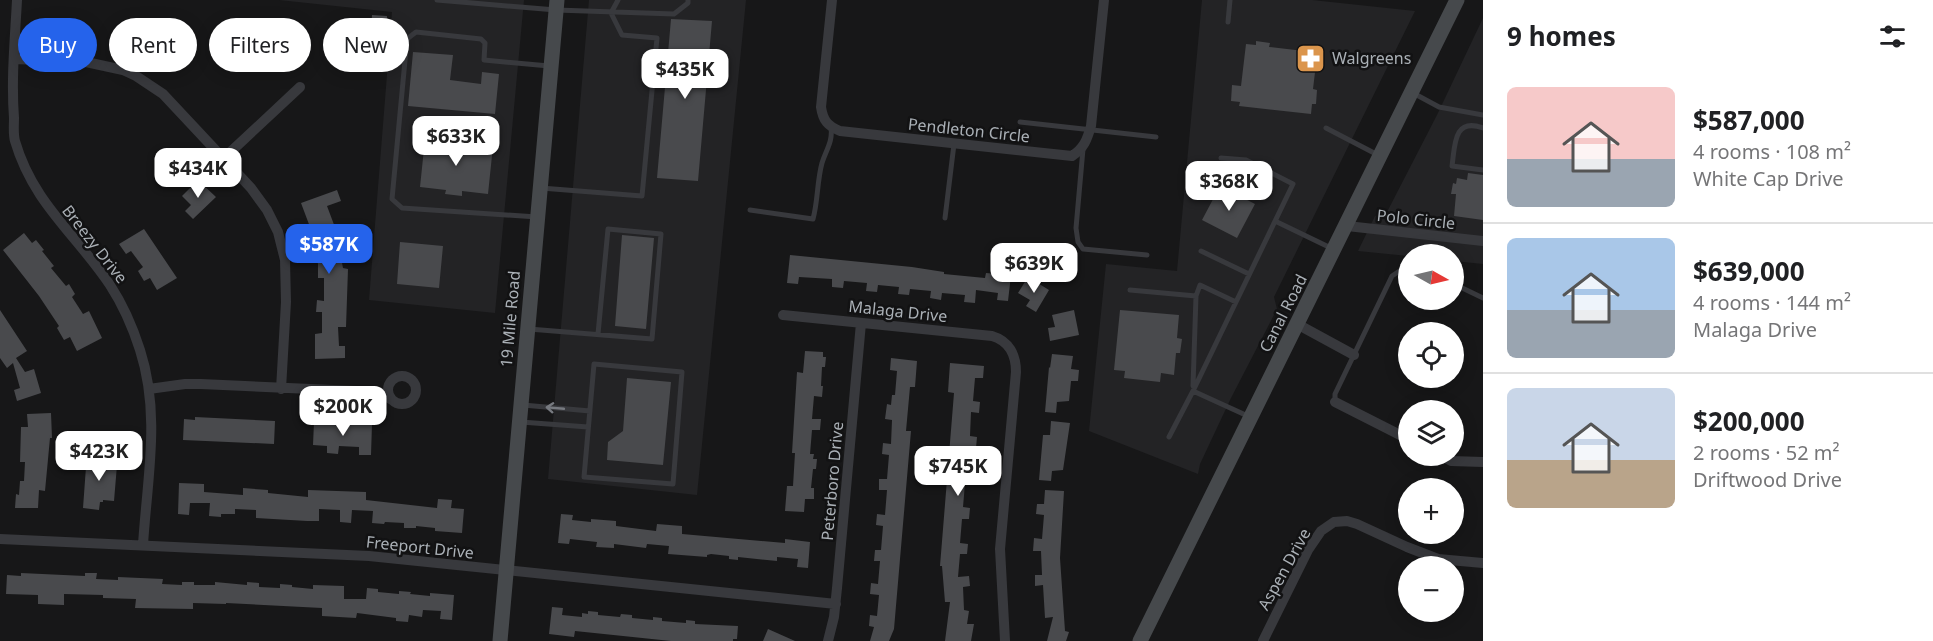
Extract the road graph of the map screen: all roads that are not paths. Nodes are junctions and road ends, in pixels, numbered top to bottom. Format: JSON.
{"nodes":[{"id":1,"x":17,"y":0,"type":"edge"},
{"id":2,"x":437,"y":0,"type":"edge"},
{"id":3,"x":618,"y":0,"type":"edge"},
{"id":4,"x":688,"y":0,"type":"edge"},
{"id":5,"x":832,"y":0,"type":"edge"},
{"id":6,"x":1104,"y":0,"type":"edge"},
{"id":7,"x":1230,"y":0,"type":"edge"},
{"id":8,"x":1457,"y":0,"type":"edge"},
{"id":9,"x":556,"y":5,"type":"edge"},
{"id":10,"x":611,"y":13,"type":"junction"},
{"id":11,"x":1228,"y":22,"type":"dead end"},
{"id":12,"x":14,"y":59,"type":"junction"},
{"id":13,"x":551,"y":66,"type":"junction"},
{"id":14,"x":300,"y":87,"type":"dead end"},
{"id":15,"x":1411,"y":93,"type":"junction"},
{"id":16,"x":1483,"y":114,"type":"edge"},
{"id":17,"x":1020,"y":122,"type":"dead end"},
{"id":18,"x":831,"y":128,"type":"junction"},
{"id":19,"x":1326,"y":128,"type":"dead end"},
{"id":20,"x":1483,"y":128,"type":"edge"},
{"id":21,"x":1090,"y":130,"type":"junction"},
{"id":22,"x":1156,"y":137,"type":"dead end"},
{"id":23,"x":954,"y":144,"type":"junction"},
{"id":24,"x":1083,"y":147,"type":"junction"},
{"id":25,"x":1380,"y":156,"type":"junction"},
{"id":26,"x":224,"y":158,"type":"junction"},
{"id":27,"x":1221,"y":158,"type":"dead end"},
{"id":28,"x":1483,"y":170,"type":"edge"},
{"id":29,"x":539,"y":188,"type":"junction"},
{"id":30,"x":750,"y":210,"type":"dead end"},
{"id":31,"x":537,"y":217,"type":"junction"},
{"id":32,"x":945,"y":218,"type":"dead end"},
{"id":33,"x":1275,"y":221,"type":"junction"},
{"id":34,"x":1347,"y":226,"type":"junction"},
{"id":35,"x":1483,"y":241,"type":"edge"},
{"id":36,"x":1335,"y":249,"type":"junction"},
{"id":37,"x":1202,"y":251,"type":"dead end"},
{"id":38,"x":1147,"y":255,"type":"dead end"},
{"id":39,"x":1398,"y":272,"type":"edge"},
{"id":40,"x":1249,"y":274,"type":"junction"},
{"id":41,"x":1464,"y":289,"type":"edge"},
{"id":42,"x":1130,"y":290,"type":"dead end"},
{"id":43,"x":1196,"y":296,"type":"junction"},
{"id":44,"x":1483,"y":298,"type":"edge"},
{"id":45,"x":1236,"y":302,"type":"junction"},
{"id":46,"x":783,"y":315,"type":"dead end"},
{"id":47,"x":861,"y":323,"type":"junction"},
{"id":48,"x":1297,"y":324,"type":"junction"},
{"id":49,"x":527,"y":328,"type":"junction"},
{"id":50,"x":598,"y":334,"type":"junction"},
{"id":51,"x":1354,"y":355,"type":"junction"},
{"id":52,"x":390,"y":382,"type":"junction"},
{"id":53,"x":149,"y":389,"type":"junction"},
{"id":54,"x":281,"y":389,"type":"junction"},
{"id":55,"x":1192,"y":391,"type":"junction"},
{"id":56,"x":378,"y":392,"type":"junction"},
{"id":57,"x":392,"y":399,"type":"junction"},
{"id":58,"x":1335,"y":402,"type":"joint"},
{"id":59,"x":521,"y":404,"type":"junction"},
{"id":60,"x":590,"y":411,"type":"junction"},
{"id":61,"x":1251,"y":417,"type":"junction"},
{"id":62,"x":519,"y":422,"type":"junction"},
{"id":63,"x":588,"y":427,"type":"junction"},
{"id":64,"x":1398,"y":434,"type":"edge"},
{"id":65,"x":1169,"y":437,"type":"dead end"},
{"id":66,"x":1464,"y":461,"type":"edge"},
{"id":67,"x":1483,"y":462,"type":"edge"},
{"id":68,"x":0,"y":538,"type":"edge"},
{"id":69,"x":143,"y":545,"type":"junction"},
{"id":70,"x":1483,"y":563,"type":"edge"},
{"id":71,"x":506,"y":570,"type":"junction"},
{"id":72,"x":836,"y":604,"type":"junction"},
{"id":73,"x":500,"y":641,"type":"edge"},
{"id":74,"x":828,"y":641,"type":"edge"},
{"id":75,"x":1005,"y":641,"type":"edge"},
{"id":76,"x":1140,"y":641,"type":"edge"},
{"id":77,"x":1263,"y":641,"type":"edge"}],
"edges":[{"from":1,"to":12,"type":"street","name":"Breezy Drive"},
{"from":2,"to":9,"type":"lane"},
{"from":3,"to":10,"type":"lane"},
{"from":4,"to":10,"type":"lane"},
{"from":5,"to":18,"type":"street"},
{"from":6,"to":21,"type":"street"},
{"from":7,"to":11,"type":"lane"},
{"from":8,"to":15,"type":"street","name":"Canal Road"},
{"from":9,"to":10,"type":"lane"},
{"from":9,"to":13,"type":"street","name":"19 Mile Road"},
{"from":10,"to":29,"type":"lane"},
{"from":12,"to":26,"type":"street"},
{"from":12,"to":53,"type":"street","name":"Breezy Drive"},
{"from":13,"to":29,"type":"street","name":"19 Mile Road"},
{"from":13,"to":31,"type":"lane"},
{"from":14,"to":26,"type":"street"},
{"from":15,"to":16,"type":"lane"},
{"from":15,"to":25,"type":"street","name":"Canal Road"},
{"from":17,"to":21,"type":"lane"},
{"from":18,"to":23,"type":"street","name":"Pendleton Circle"},
{"from":18,"to":30,"type":"lane"},
{"from":19,"to":25,"type":"lane"},
{"from":20,"to":28,"type":"lane"},
{"from":21,"to":22,"type":"lane"},
{"from":21,"to":24,"type":"street"},
{"from":23,"to":24,"type":"street","name":"Pendleton Circle"},
{"from":23,"to":32,"type":"lane"},
{"from":24,"to":38,"type":"lane"},
{"from":25,"to":34,"type":"street","name":"Canal Road"},
{"from":26,"to":54,"type":"street"},
{"from":27,"to":33,"type":"lane"},
{"from":29,"to":31,"type":"street","name":"19 Mile Road"},
{"from":31,"to":49,"type":"street","name":"19 Mile Road"},
{"from":33,"to":36,"type":"lane"},
{"from":33,"to":40,"type":"lane"},
{"from":34,"to":35,"type":"street","name":"Polo Circle"},
{"from":34,"to":36,"type":"street","name":"Canal Road"},
{"from":36,"to":48,"type":"street","name":"Canal Road"},
{"from":37,"to":40,"type":"lane"},
{"from":39,"to":51,"type":"lane"},
{"from":40,"to":45,"type":"lane"},
{"from":41,"to":44,"type":"lane"},
{"from":42,"to":43,"type":"lane"},
{"from":43,"to":45,"type":"lane"},
{"from":43,"to":55,"type":"lane"},
{"from":45,"to":55,"type":"lane"},
{"from":46,"to":47,"type":"street","name":"Malaga Drive"},
{"from":47,"to":72,"type":"street","name":"Peterboro Drive"},
{"from":47,"to":75,"type":"street","name":"Malaga Drive"},
{"from":48,"to":51,"type":"street"},
{"from":48,"to":61,"type":"street","name":"Canal Road"},
{"from":49,"to":50,"type":"lane"},
{"from":49,"to":59,"type":"street","name":"19 Mile Road"},
{"from":50,"to":50,"type":"lane"},
{"from":51,"to":58,"type":"lane"},
{"from":52,"to":56,"type":"street"},
{"from":52,"to":57,"type":"street"},
{"from":52,"to":57,"type":"street"},
{"from":53,"to":54,"type":"street"},
{"from":53,"to":69,"type":"street","name":"Breezy Drive"},
{"from":54,"to":56,"type":"street"},
{"from":55,"to":61,"type":"lane"},
{"from":55,"to":65,"type":"lane"},
{"from":56,"to":57,"type":"street"},
{"from":58,"to":64,"type":"street"},
{"from":60,"to":59,"type":"lane","one_way":true},
{"from":59,"to":62,"type":"street","name":"19 Mile Road"},
{"from":60,"to":63,"type":"lane"},
{"from":60,"to":63,"type":"lane"},
{"from":61,"to":76,"type":"street","name":"Canal Road"},
{"from":62,"to":63,"type":"lane"},
{"from":62,"to":71,"type":"street","name":"19 Mile Road"},
{"from":66,"to":67,"type":"street"},
{"from":68,"to":69,"type":"street","name":"Freeport Drive"},
{"from":69,"to":71,"type":"street","name":"Freeport Drive"},
{"from":70,"to":77,"type":"street","name":"Aspen Drive"},
{"from":71,"to":72,"type":"street","name":"Freeport Drive"},
{"from":71,"to":73,"type":"street","name":"19 Mile Road"},
{"from":72,"to":74,"type":"street","name":"Peterboro Drive"}]}
